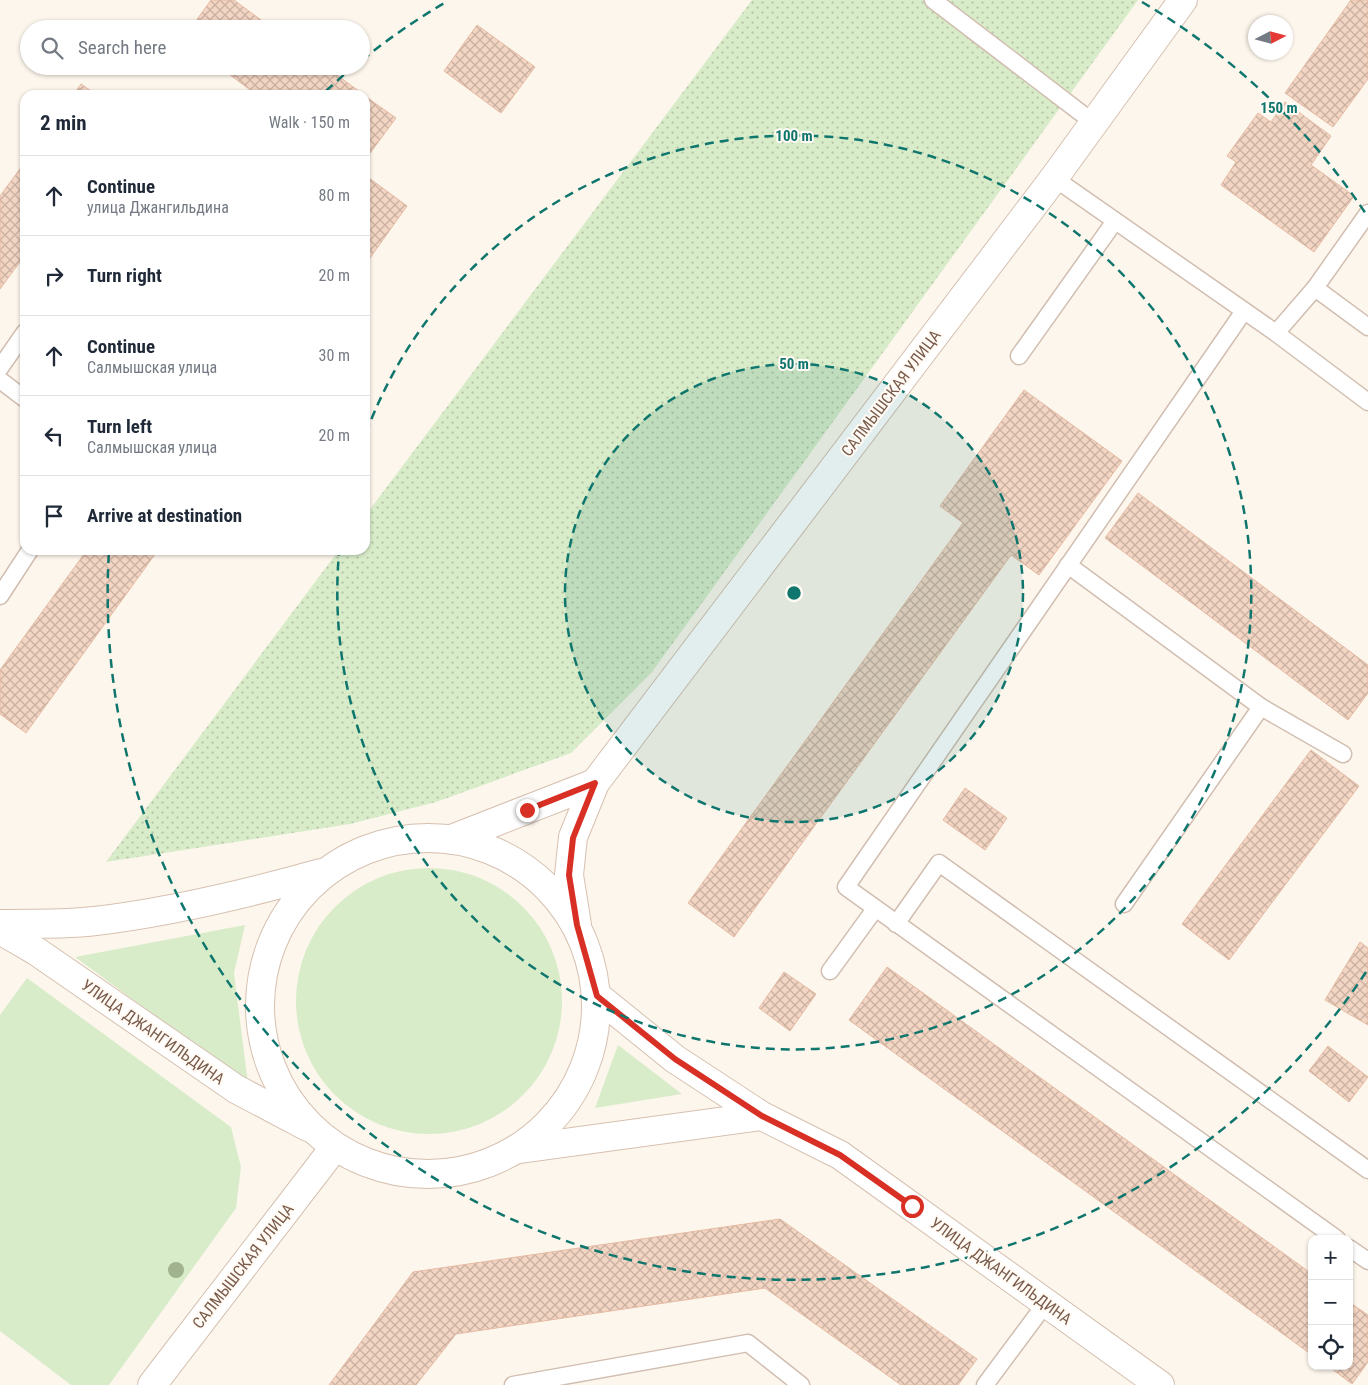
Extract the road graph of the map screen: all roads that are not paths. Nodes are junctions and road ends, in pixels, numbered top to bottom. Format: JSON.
{"nodes":[{"id":1,"x":933,"y":0,"type":"edge"},
{"id":2,"x":1183,"y":0,"type":"edge"},
{"id":3,"x":1094,"y":123,"type":"junction"},
{"id":4,"x":1054,"y":178,"type":"junction"},
{"id":5,"x":1368,"y":213,"type":"edge"},
{"id":6,"x":1115,"y":221,"type":"junction"},
{"id":7,"x":1315,"y":288,"type":"junction"},
{"id":8,"x":1244,"y":311,"type":"junction"},
{"id":9,"x":1368,"y":327,"type":"edge"},
{"id":10,"x":1276,"y":334,"type":"junction"},
{"id":11,"x":20,"y":339,"type":"edge"},
{"id":12,"x":1019,"y":356,"type":"dead end"},
{"id":13,"x":0,"y":368,"type":"edge"},
{"id":14,"x":0,"y":380,"type":"edge"},
{"id":15,"x":20,"y":395,"type":"edge"},
{"id":16,"x":1368,"y":402,"type":"edge"},
{"id":17,"x":27,"y":555,"type":"edge"},
{"id":18,"x":1068,"y":565,"type":"junction"},
{"id":19,"x":0,"y":596,"type":"edge"},
{"id":20,"x":1261,"y":707,"type":"junction"},
{"id":21,"x":1343,"y":754,"type":"dead end"},
{"id":22,"x":595,"y":783,"type":"junction"},
{"id":23,"x":454,"y":838,"type":"junction"},
{"id":24,"x":321,"y":873,"type":"junction"},
{"id":25,"x":1124,"y":904,"type":"dead end"},
{"id":26,"x":875,"y":909,"type":"junction"},
{"id":27,"x":0,"y":924,"type":"edge"},
{"id":28,"x":896,"y":924,"type":"junction"},
{"id":29,"x":577,"y":925,"type":"junction"},
{"id":30,"x":0,"y":930,"type":"edge"},
{"id":31,"x":830,"y":970,"type":"dead end"},
{"id":32,"x":597,"y":996,"type":"junction"},
{"id":33,"x":762,"y":1116,"type":"junction"},
{"id":34,"x":310,"y":1128,"type":"junction"},
{"id":35,"x":334,"y":1148,"type":"junction"},
{"id":36,"x":520,"y":1149,"type":"junction"},
{"id":37,"x":1368,"y":1170,"type":"edge"},
{"id":38,"x":1331,"y":1235,"type":"edge"},
{"id":39,"x":1353,"y":1251,"type":"edge"},
{"id":40,"x":1368,"y":1261,"type":"edge"},
{"id":41,"x":1046,"y":1303,"type":"junction"},
{"id":42,"x":152,"y":1385,"type":"edge"},
{"id":43,"x":513,"y":1385,"type":"edge"},
{"id":44,"x":801,"y":1385,"type":"edge"},
{"id":45,"x":985,"y":1385,"type":"edge"},
{"id":46,"x":1160,"y":1385,"type":"edge"}],
"edges":[{"from":1,"to":3,"type":"lane"},
{"from":2,"to":3,"type":"main road","name":"САЛМЫШСКАЯ УЛИЦА"},
{"from":3,"to":4,"type":"main road","name":"САЛМЫШСКАЯ УЛИЦА"},
{"from":4,"to":6,"type":"lane"},
{"from":4,"to":22,"type":"main road","name":"САЛМЫШСКАЯ УЛИЦА"},
{"from":5,"to":7,"type":"lane"},
{"from":6,"to":8,"type":"lane"},
{"from":6,"to":12,"type":"lane"},
{"from":7,"to":9,"type":"lane"},
{"from":7,"to":10,"type":"lane"},
{"from":8,"to":10,"type":"lane"},
{"from":8,"to":18,"type":"lane"},
{"from":10,"to":16,"type":"lane"},
{"from":11,"to":13,"type":"lane"},
{"from":14,"to":15,"type":"lane"},
{"from":17,"to":19,"type":"lane"},
{"from":18,"to":20,"type":"lane"},
{"from":18,"to":26,"type":"lane"},
{"from":20,"to":21,"type":"lane"},
{"from":20,"to":25,"type":"lane"},
{"from":22,"to":23,"type":"main road"},
{"from":22,"to":29,"type":"main road","name":"САЛМЫШСКАЯ УЛИЦА"},
{"from":23,"to":24,"type":"main road"},
{"from":23,"to":29,"type":"main road"},
{"from":24,"to":27,"type":"main road"},
{"from":24,"to":34,"type":"main road"},
{"from":26,"to":28,"type":"lane"},
{"from":26,"to":31,"type":"lane"},
{"from":28,"to":37,"type":"lane"},
{"from":28,"to":38,"type":"lane"},
{"from":29,"to":32,"type":"main road"},
{"from":30,"to":34,"type":"main road","name":"УЛИЦА ДЖАНГИЛЬДИНА"},
{"from":32,"to":33,"type":"main road","name":"УЛИЦА ДЖАНГИЛЬДИНА"},
{"from":32,"to":36,"type":"main road"},
{"from":33,"to":36,"type":"main road"},
{"from":33,"to":41,"type":"main road","name":"УЛИЦА ДЖАНГИЛЬДИНА"},
{"from":34,"to":35,"type":"main road"},
{"from":35,"to":36,"type":"main road"},
{"from":35,"to":42,"type":"main road","name":"САЛМЫШСКАЯ УЛИЦА"},
{"from":39,"to":40,"type":"lane"},
{"from":41,"to":45,"type":"lane"},
{"from":41,"to":46,"type":"main road","name":"УЛИЦА ДЖАНГИЛЬДИНА"},
{"from":43,"to":44,"type":"lane"}]}
